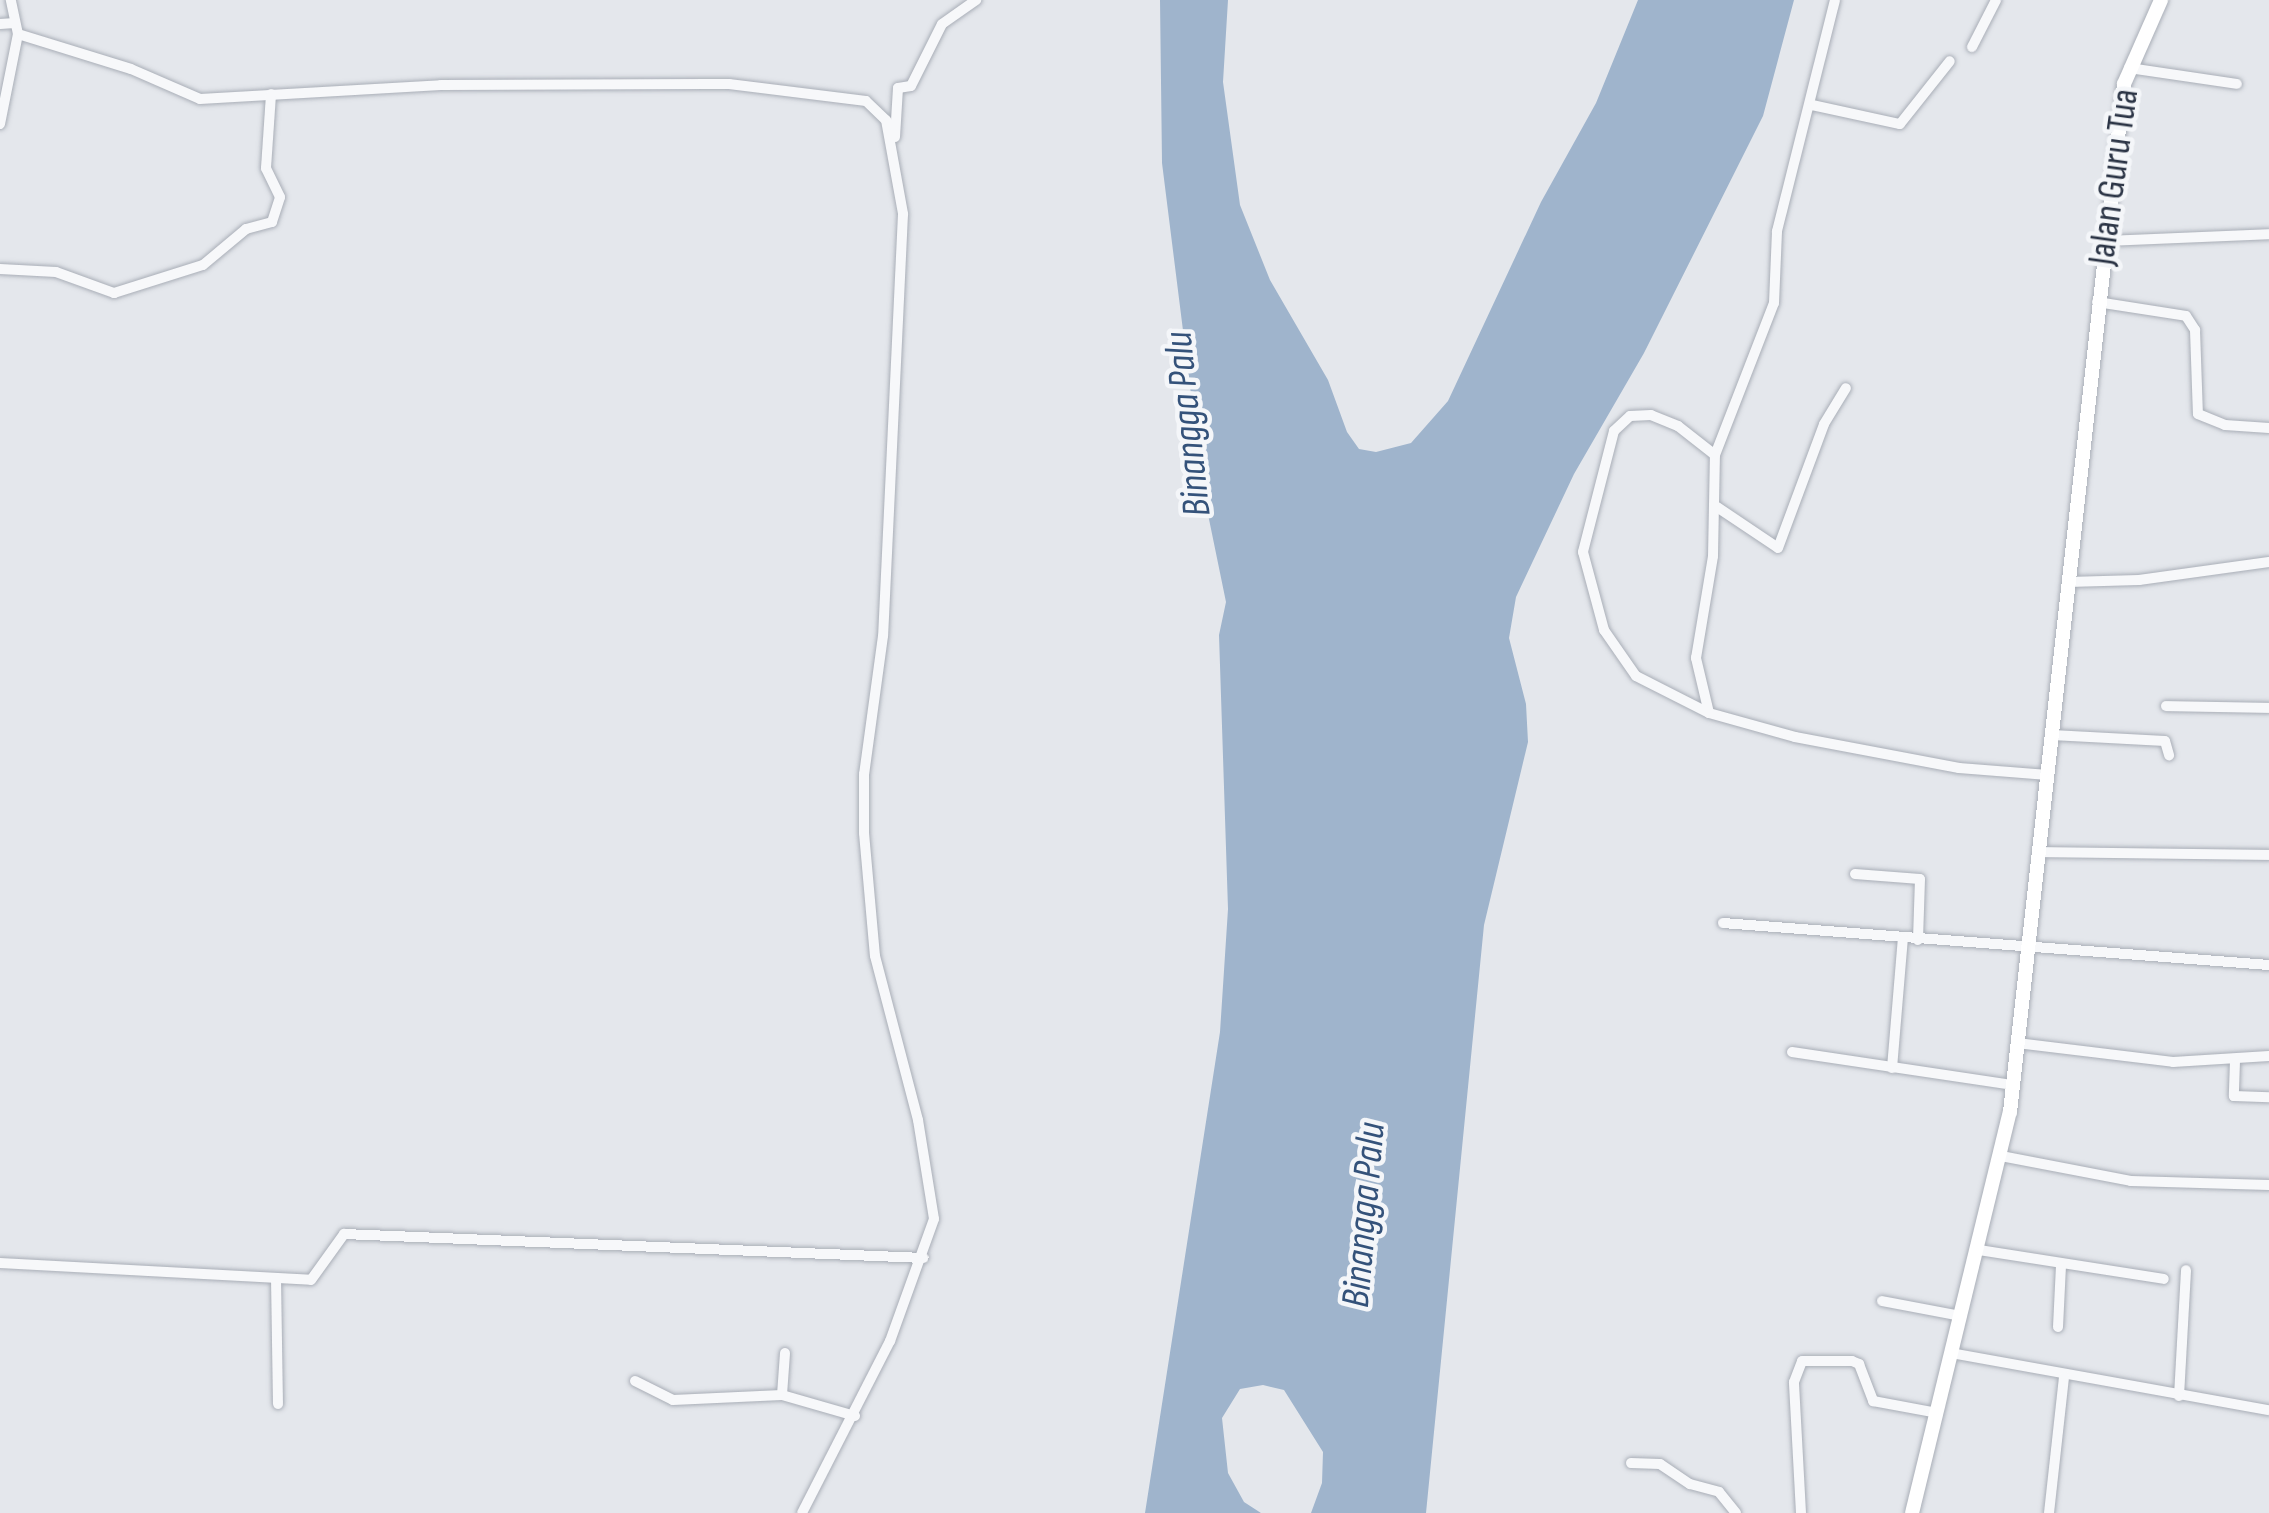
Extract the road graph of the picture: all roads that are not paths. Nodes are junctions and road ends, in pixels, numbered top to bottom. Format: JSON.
{"nodes":[{"id":1,"x":11,"y":0,"type":"edge"},
{"id":2,"x":976,"y":0,"type":"edge"},
{"id":3,"x":1835,"y":0,"type":"edge"},
{"id":4,"x":1996,"y":0,"type":"edge"},
{"id":5,"x":2161,"y":0,"type":"edge"},
{"id":6,"x":0,"y":24,"type":"edge"},
{"id":7,"x":17,"y":28,"type":"junction"},
{"id":8,"x":1972,"y":46,"type":"dead end"},
{"id":9,"x":1950,"y":61,"type":"dead end"},
{"id":10,"x":2129,"y":68,"type":"junction"},
{"id":11,"x":2237,"y":84,"type":"dead end"},
{"id":12,"x":272,"y":94,"type":"junction"},
{"id":13,"x":1812,"y":106,"type":"junction"},
{"id":14,"x":0,"y":124,"type":"edge"},
{"id":15,"x":894,"y":144,"type":"junction"},
{"id":16,"x":2269,"y":234,"type":"edge"},
{"id":17,"x":2105,"y":241,"type":"junction"},
{"id":18,"x":0,"y":269,"type":"edge"},
{"id":19,"x":2097,"y":302,"type":"junction"},
{"id":20,"x":1846,"y":388,"type":"dead end"},
{"id":21,"x":2269,"y":428,"type":"edge"},
{"id":22,"x":1715,"y":456,"type":"junction"},
{"id":23,"x":1716,"y":507,"type":"junction"},
{"id":24,"x":2269,"y":562,"type":"edge"},
{"id":25,"x":2068,"y":582,"type":"junction"},
{"id":26,"x":2166,"y":706,"type":"dead end"},
{"id":27,"x":2269,"y":708,"type":"edge"},
{"id":28,"x":1709,"y":713,"type":"junction"},
{"id":29,"x":2052,"y":735,"type":"junction"},
{"id":30,"x":2169,"y":755,"type":"dead end"},
{"id":31,"x":2048,"y":775,"type":"junction"},
{"id":32,"x":2038,"y":852,"type":"junction"},
{"id":33,"x":2269,"y":855,"type":"edge"},
{"id":34,"x":1855,"y":874,"type":"dead end"},
{"id":35,"x":1723,"y":924,"type":"dead end"},
{"id":36,"x":1903,"y":938,"type":"junction"},
{"id":37,"x":1918,"y":940,"type":"junction"},
{"id":38,"x":2027,"y":950,"type":"junction"},
{"id":39,"x":2269,"y":965,"type":"edge"},
{"id":40,"x":2018,"y":1043,"type":"junction"},
{"id":41,"x":1792,"y":1052,"type":"dead end"},
{"id":42,"x":2269,"y":1056,"type":"edge"},
{"id":43,"x":2235,"y":1061,"type":"junction"},
{"id":44,"x":1892,"y":1068,"type":"junction"},
{"id":45,"x":2014,"y":1085,"type":"junction"},
{"id":46,"x":2269,"y":1097,"type":"edge"},
{"id":47,"x":2002,"y":1156,"type":"junction"},
{"id":48,"x":2269,"y":1185,"type":"edge"},
{"id":49,"x":1978,"y":1250,"type":"junction"},
{"id":50,"x":924,"y":1258,"type":"junction"},
{"id":51,"x":0,"y":1262,"type":"edge"},
{"id":52,"x":2061,"y":1266,"type":"junction"},
{"id":53,"x":2186,"y":1270,"type":"dead end"},
{"id":54,"x":276,"y":1278,"type":"junction"},
{"id":55,"x":2164,"y":1280,"type":"dead end"},
{"id":56,"x":1882,"y":1302,"type":"dead end"},
{"id":57,"x":1961,"y":1316,"type":"junction"},
{"id":58,"x":2058,"y":1327,"type":"dead end"},
{"id":59,"x":786,"y":1352,"type":"dead end"},
{"id":60,"x":1952,"y":1353,"type":"junction"},
{"id":61,"x":2064,"y":1377,"type":"junction"},
{"id":62,"x":635,"y":1381,"type":"dead end"},
{"id":63,"x":782,"y":1395,"type":"junction"},
{"id":64,"x":2180,"y":1396,"type":"junction"},
{"id":65,"x":278,"y":1404,"type":"dead end"},
{"id":66,"x":2269,"y":1410,"type":"edge"},
{"id":67,"x":1937,"y":1413,"type":"junction"},
{"id":68,"x":855,"y":1416,"type":"junction"},
{"id":69,"x":1632,"y":1463,"type":"dead end"},
{"id":70,"x":802,"y":1513,"type":"edge"},
{"id":71,"x":1736,"y":1513,"type":"edge"},
{"id":72,"x":1801,"y":1513,"type":"edge"},
{"id":73,"x":1912,"y":1513,"type":"edge"},
{"id":74,"x":2049,"y":1513,"type":"edge"}],
"edges":[{"from":1,"to":7,"type":"street"},
{"from":2,"to":15,"type":"street"},
{"from":3,"to":13,"type":"street"},
{"from":4,"to":8,"type":"street"},
{"from":5,"to":10,"type":"main road","name":"Jalan Guru Tua"},
{"from":6,"to":7,"type":"street"},
{"from":7,"to":12,"type":"street"},
{"from":7,"to":14,"type":"street"},
{"from":9,"to":13,"type":"street"},
{"from":10,"to":11,"type":"street"},
{"from":10,"to":17,"type":"main road","name":"Jalan Guru Tua"},
{"from":12,"to":15,"type":"street"},
{"from":12,"to":18,"type":"street"},
{"from":13,"to":22,"type":"street"},
{"from":15,"to":50,"type":"street"},
{"from":16,"to":17,"type":"street"},
{"from":17,"to":19,"type":"main road","name":"Jalan Guru Tua"},
{"from":19,"to":21,"type":"street"},
{"from":19,"to":25,"type":"main road","name":"Jalan Guru Tua"},
{"from":20,"to":23,"type":"street"},
{"from":22,"to":23,"type":"street"},
{"from":22,"to":28,"type":"street"},
{"from":23,"to":28,"type":"street"},
{"from":24,"to":25,"type":"street"},
{"from":25,"to":29,"type":"main road","name":"Jalan Guru Tua"},
{"from":26,"to":27,"type":"street"},
{"from":28,"to":31,"type":"street"},
{"from":29,"to":30,"type":"street"},
{"from":29,"to":31,"type":"main road","name":"Jalan Guru Tua"},
{"from":31,"to":32,"type":"main road","name":"Jalan Guru Tua"},
{"from":32,"to":33,"type":"street"},
{"from":32,"to":38,"type":"main road","name":"Jalan Guru Tua"},
{"from":34,"to":37,"type":"street"},
{"from":35,"to":36,"type":"street"},
{"from":36,"to":37,"type":"street"},
{"from":36,"to":44,"type":"street"},
{"from":37,"to":38,"type":"street"},
{"from":38,"to":39,"type":"street"},
{"from":38,"to":40,"type":"main road","name":"Jalan Guru Tua"},
{"from":40,"to":43,"type":"street"},
{"from":40,"to":45,"type":"main road","name":"Jalan Guru Tua"},
{"from":41,"to":44,"type":"street"},
{"from":42,"to":43,"type":"street"},
{"from":43,"to":46,"type":"street"},
{"from":44,"to":45,"type":"street"},
{"from":45,"to":47,"type":"main road","name":"Jalan Guru Tua"},
{"from":47,"to":48,"type":"street"},
{"from":47,"to":49,"type":"main road","name":"Jalan Guru Tua"},
{"from":49,"to":52,"type":"street"},
{"from":49,"to":57,"type":"main road","name":"Jalan Guru Tua"},
{"from":50,"to":54,"type":"street"},
{"from":50,"to":68,"type":"street"},
{"from":51,"to":54,"type":"street"},
{"from":52,"to":55,"type":"street"},
{"from":52,"to":58,"type":"street"},
{"from":53,"to":64,"type":"street"},
{"from":54,"to":65,"type":"street"},
{"from":56,"to":57,"type":"street"},
{"from":57,"to":60,"type":"main road","name":"Jalan Guru Tua"},
{"from":59,"to":63,"type":"street"},
{"from":60,"to":61,"type":"street"},
{"from":60,"to":67,"type":"main road","name":"Jalan Guru Tua"},
{"from":61,"to":64,"type":"street"},
{"from":61,"to":74,"type":"street"},
{"from":62,"to":63,"type":"street"},
{"from":63,"to":68,"type":"street"},
{"from":64,"to":66,"type":"street"},
{"from":67,"to":72,"type":"street"},
{"from":67,"to":73,"type":"main road","name":"Jalan Guru Tua"},
{"from":68,"to":70,"type":"street"},
{"from":69,"to":71,"type":"street"}]}
